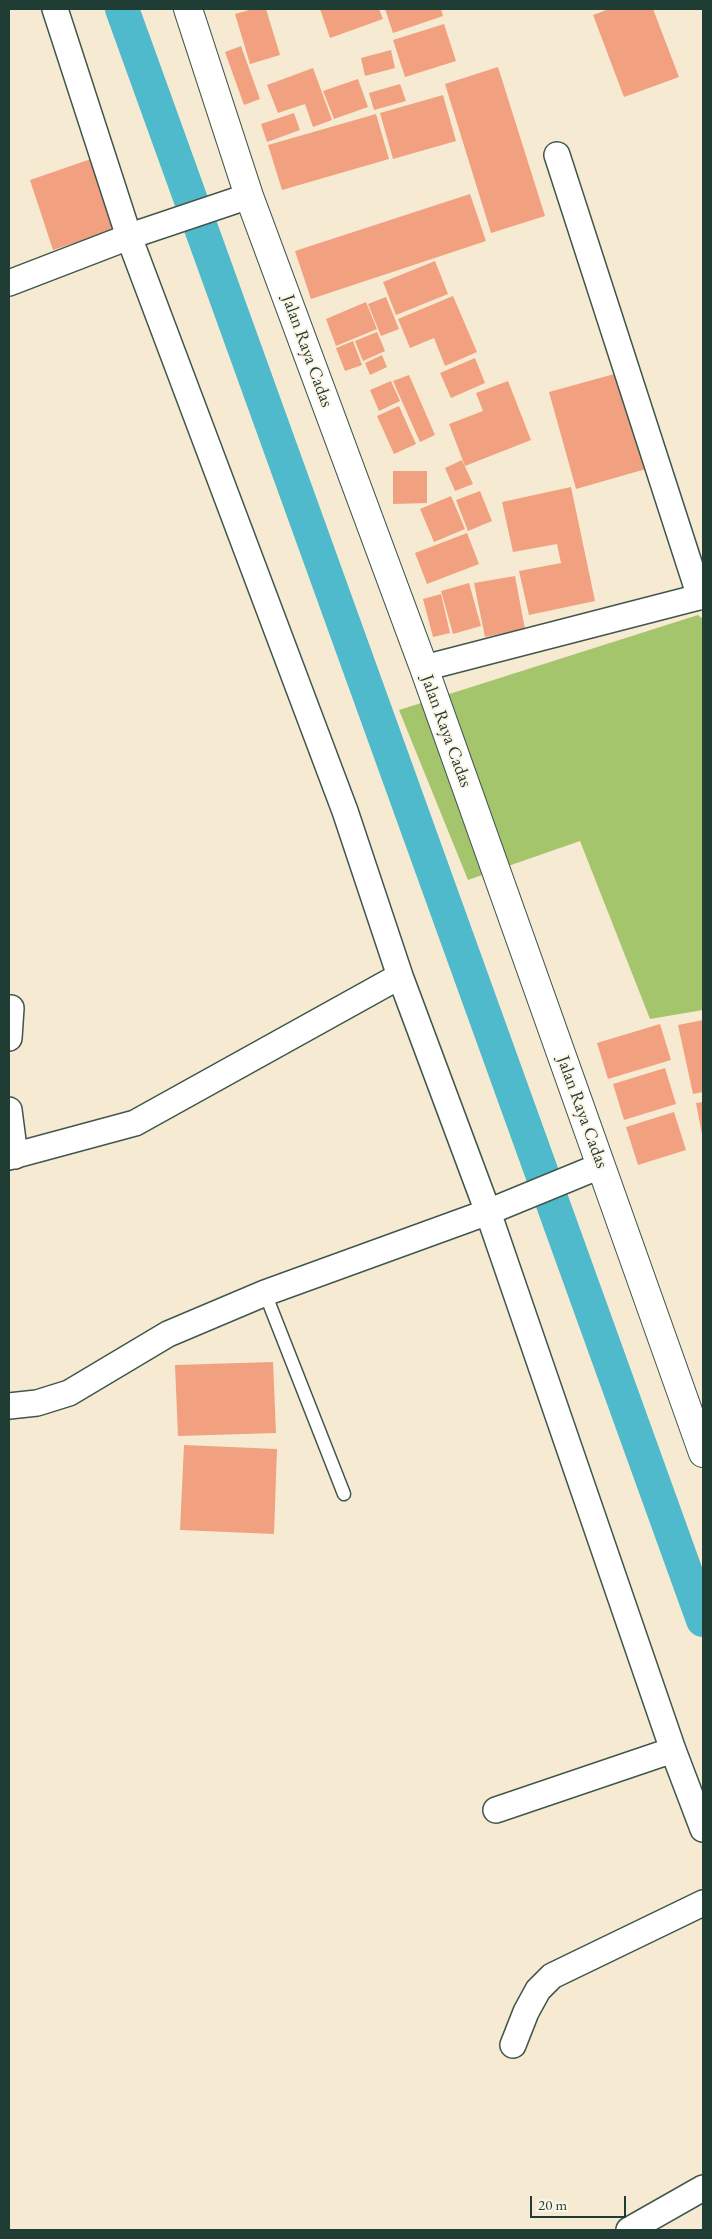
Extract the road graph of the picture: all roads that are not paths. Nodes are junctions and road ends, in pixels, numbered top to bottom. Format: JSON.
{"nodes":[{"id":1,"x":55,"y":9,"type":"edge"},
{"id":2,"x":188,"y":9,"type":"edge"},
{"id":3,"x":557,"y":155,"type":"dead end"},
{"id":4,"x":244,"y":197,"type":"junction"},
{"id":5,"x":134,"y":235,"type":"junction"},
{"id":6,"x":9,"y":283,"type":"edge"},
{"id":7,"x":702,"y":596,"type":"edge"},
{"id":8,"x":424,"y":668,"type":"junction"},
{"id":9,"x":400,"y":976,"type":"junction"},
{"id":10,"x":11,"y":1008,"type":"dead end"},
{"id":11,"x":9,"y":1038,"type":"edge"},
{"id":12,"x":9,"y":1110,"type":"edge"},
{"id":13,"x":12,"y":1156,"type":"edge"},
{"id":14,"x":591,"y":1170,"type":"junction"},
{"id":15,"x":488,"y":1212,"type":"junction"},
{"id":16,"x":265,"y":1293,"type":"junction"},
{"id":17,"x":9,"y":1406,"type":"edge"},
{"id":18,"x":703,"y":1453,"type":"edge"},
{"id":19,"x":344,"y":1494,"type":"dead end"},
{"id":20,"x":673,"y":1750,"type":"junction"},
{"id":21,"x":496,"y":1810,"type":"dead end"},
{"id":22,"x":703,"y":1829,"type":"edge"},
{"id":23,"x":703,"y":1903,"type":"edge"},
{"id":24,"x":513,"y":2045,"type":"dead end"},
{"id":25,"x":703,"y":2188,"type":"edge"},
{"id":26,"x":630,"y":2230,"type":"edge"}],
"edges":[{"from":1,"to":5,"type":"street"},
{"from":2,"to":4,"type":"street","name":"Jalan Raya Cadas"},
{"from":3,"to":7,"type":"street"},
{"from":4,"to":5,"type":"street"},
{"from":4,"to":8,"type":"street","name":"Jalan Raya Cadas"},
{"from":5,"to":6,"type":"street"},
{"from":5,"to":9,"type":"street"},
{"from":7,"to":8,"type":"street"},
{"from":8,"to":14,"type":"street","name":"Jalan Raya Cadas"},
{"from":9,"to":13,"type":"street"},
{"from":9,"to":15,"type":"street"},
{"from":10,"to":11,"type":"street"},
{"from":12,"to":13,"type":"street"},
{"from":14,"to":15,"type":"street"},
{"from":14,"to":18,"type":"street","name":"Jalan Raya Cadas"},
{"from":15,"to":16,"type":"street"},
{"from":15,"to":20,"type":"street"},
{"from":16,"to":17,"type":"street"},
{"from":16,"to":19,"type":"lane"},
{"from":20,"to":21,"type":"street"},
{"from":20,"to":22,"type":"street"},
{"from":23,"to":24,"type":"street"},
{"from":25,"to":26,"type":"street"}]}
